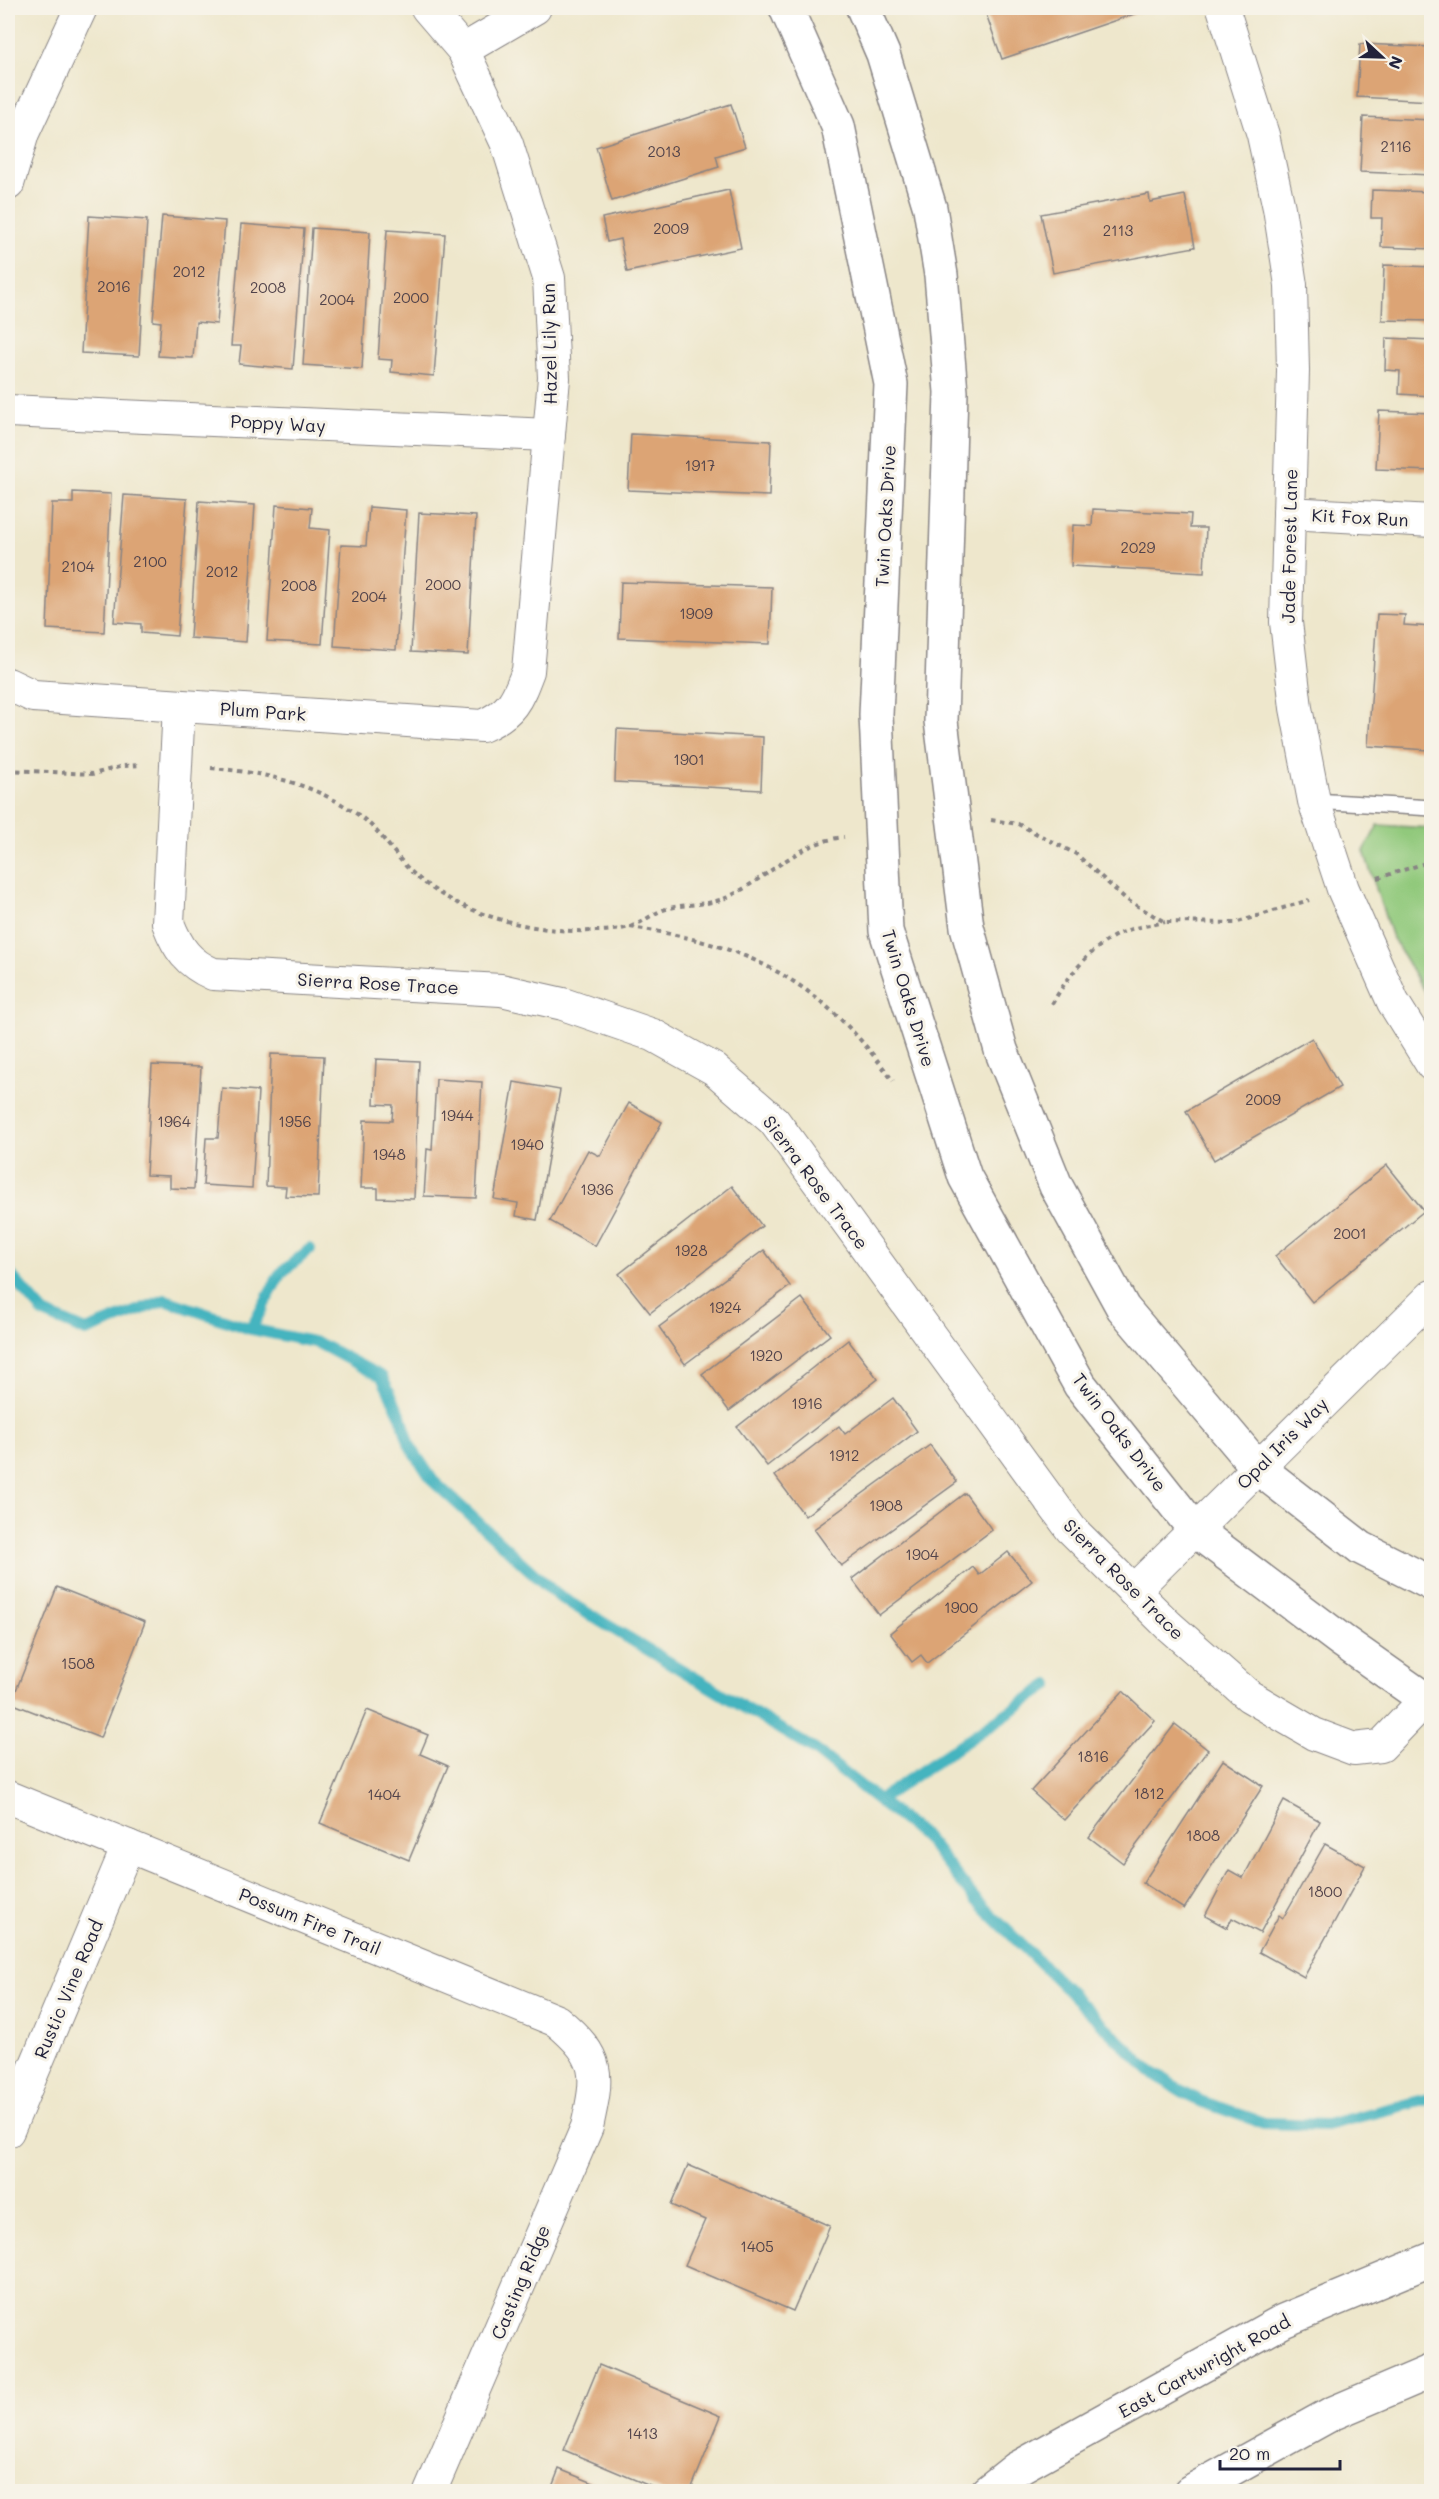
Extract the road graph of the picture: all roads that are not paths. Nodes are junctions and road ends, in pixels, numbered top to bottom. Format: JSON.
{"nodes":[{"id":1,"x":81,"y":8,"type":"edge"},
{"id":2,"x":427,"y":8,"type":"edge"},
{"id":3,"x":535,"y":8,"type":"edge"},
{"id":4,"x":786,"y":8,"type":"edge"},
{"id":5,"x":863,"y":8,"type":"edge"},
{"id":6,"x":1223,"y":8,"type":"edge"},
{"id":7,"x":463,"y":50,"type":"junction"},
{"id":8,"x":8,"y":184,"type":"edge"},
{"id":9,"x":8,"y":411,"type":"edge"},
{"id":10,"x":549,"y":435,"type":"junction"},
{"id":11,"x":1289,"y":513,"type":"junction"},
{"id":12,"x":1431,"y":521,"type":"edge"},
{"id":13,"x":8,"y":684,"type":"edge"},
{"id":14,"x":514,"y":705,"type":"joint"},
{"id":15,"x":179,"y":706,"type":"junction"},
{"id":16,"x":1314,"y":801,"type":"junction"},
{"id":17,"x":1431,"y":808,"type":"edge"},
{"id":18,"x":1431,"y":1065,"type":"edge"},
{"id":19,"x":1431,"y":1296,"type":"edge"},
{"id":20,"x":1258,"y":1468,"type":"junction"},
{"id":21,"x":1196,"y":1530,"type":"junction"},
{"id":22,"x":1431,"y":1584,"type":"edge"},
{"id":23,"x":1133,"y":1591,"type":"junction"},
{"id":24,"x":1429,"y":1701,"type":"edge"},
{"id":25,"x":8,"y":1797,"type":"edge"},
{"id":26,"x":128,"y":1846,"type":"junction"},
{"id":27,"x":594,"y":2067,"type":"joint"},
{"id":28,"x":9,"y":2126,"type":"edge"},
{"id":29,"x":1431,"y":2259,"type":"edge"},
{"id":30,"x":1431,"y":2371,"type":"edge"},
{"id":31,"x":430,"y":2492,"type":"edge"},
{"id":32,"x":987,"y":2492,"type":"edge"},
{"id":33,"x":1190,"y":2492,"type":"edge"}],
"edges":[{"from":1,"to":8,"type":"street"},
{"from":2,"to":7,"type":"street","name":"Hazel Lily Run"},
{"from":3,"to":7,"type":"street"},
{"from":4,"to":21,"type":"street","name":"Twin Oaks Drive"},
{"from":5,"to":20,"type":"street"},
{"from":6,"to":11,"type":"street","name":"Jade Forest Lane"},
{"from":7,"to":10,"type":"street","name":"Hazel Lily Run"},
{"from":9,"to":10,"type":"street","name":"Poppy Way"},
{"from":10,"to":14,"type":"street","name":"Hazel Lily Run"},
{"from":11,"to":12,"type":"street","name":"Kit Fox Run"},
{"from":11,"to":16,"type":"street","name":"Jade Forest Lane"},
{"from":13,"to":15,"type":"street","name":"Plum Park"},
{"from":14,"to":15,"type":"street","name":"Plum Park"},
{"from":15,"to":23,"type":"street","name":"Sierra Rose Trace"},
{"from":16,"to":17,"type":"lane"},
{"from":16,"to":18,"type":"street","name":"Jade Forest Lane"},
{"from":19,"to":20,"type":"street","name":"Opal Iris Way"},
{"from":20,"to":21,"type":"street","name":"Opal Iris Way"},
{"from":20,"to":22,"type":"street"},
{"from":21,"to":23,"type":"street","name":"Opal Iris Way"},
{"from":21,"to":24,"type":"street","name":"Twin Oaks Drive"},
{"from":23,"to":24,"type":"street","name":"Sierra Rose Trace"},
{"from":25,"to":26,"type":"street","name":"Possum Fire Trail"},
{"from":26,"to":27,"type":"street","name":"Possum Fire Trail"},
{"from":26,"to":28,"type":"street","name":"Rustic Vine Road"},
{"from":27,"to":31,"type":"street","name":"Casting Ridge"},
{"from":29,"to":32,"type":"street","name":"East Cartwright Road"},
{"from":30,"to":33,"type":"street"}]}
